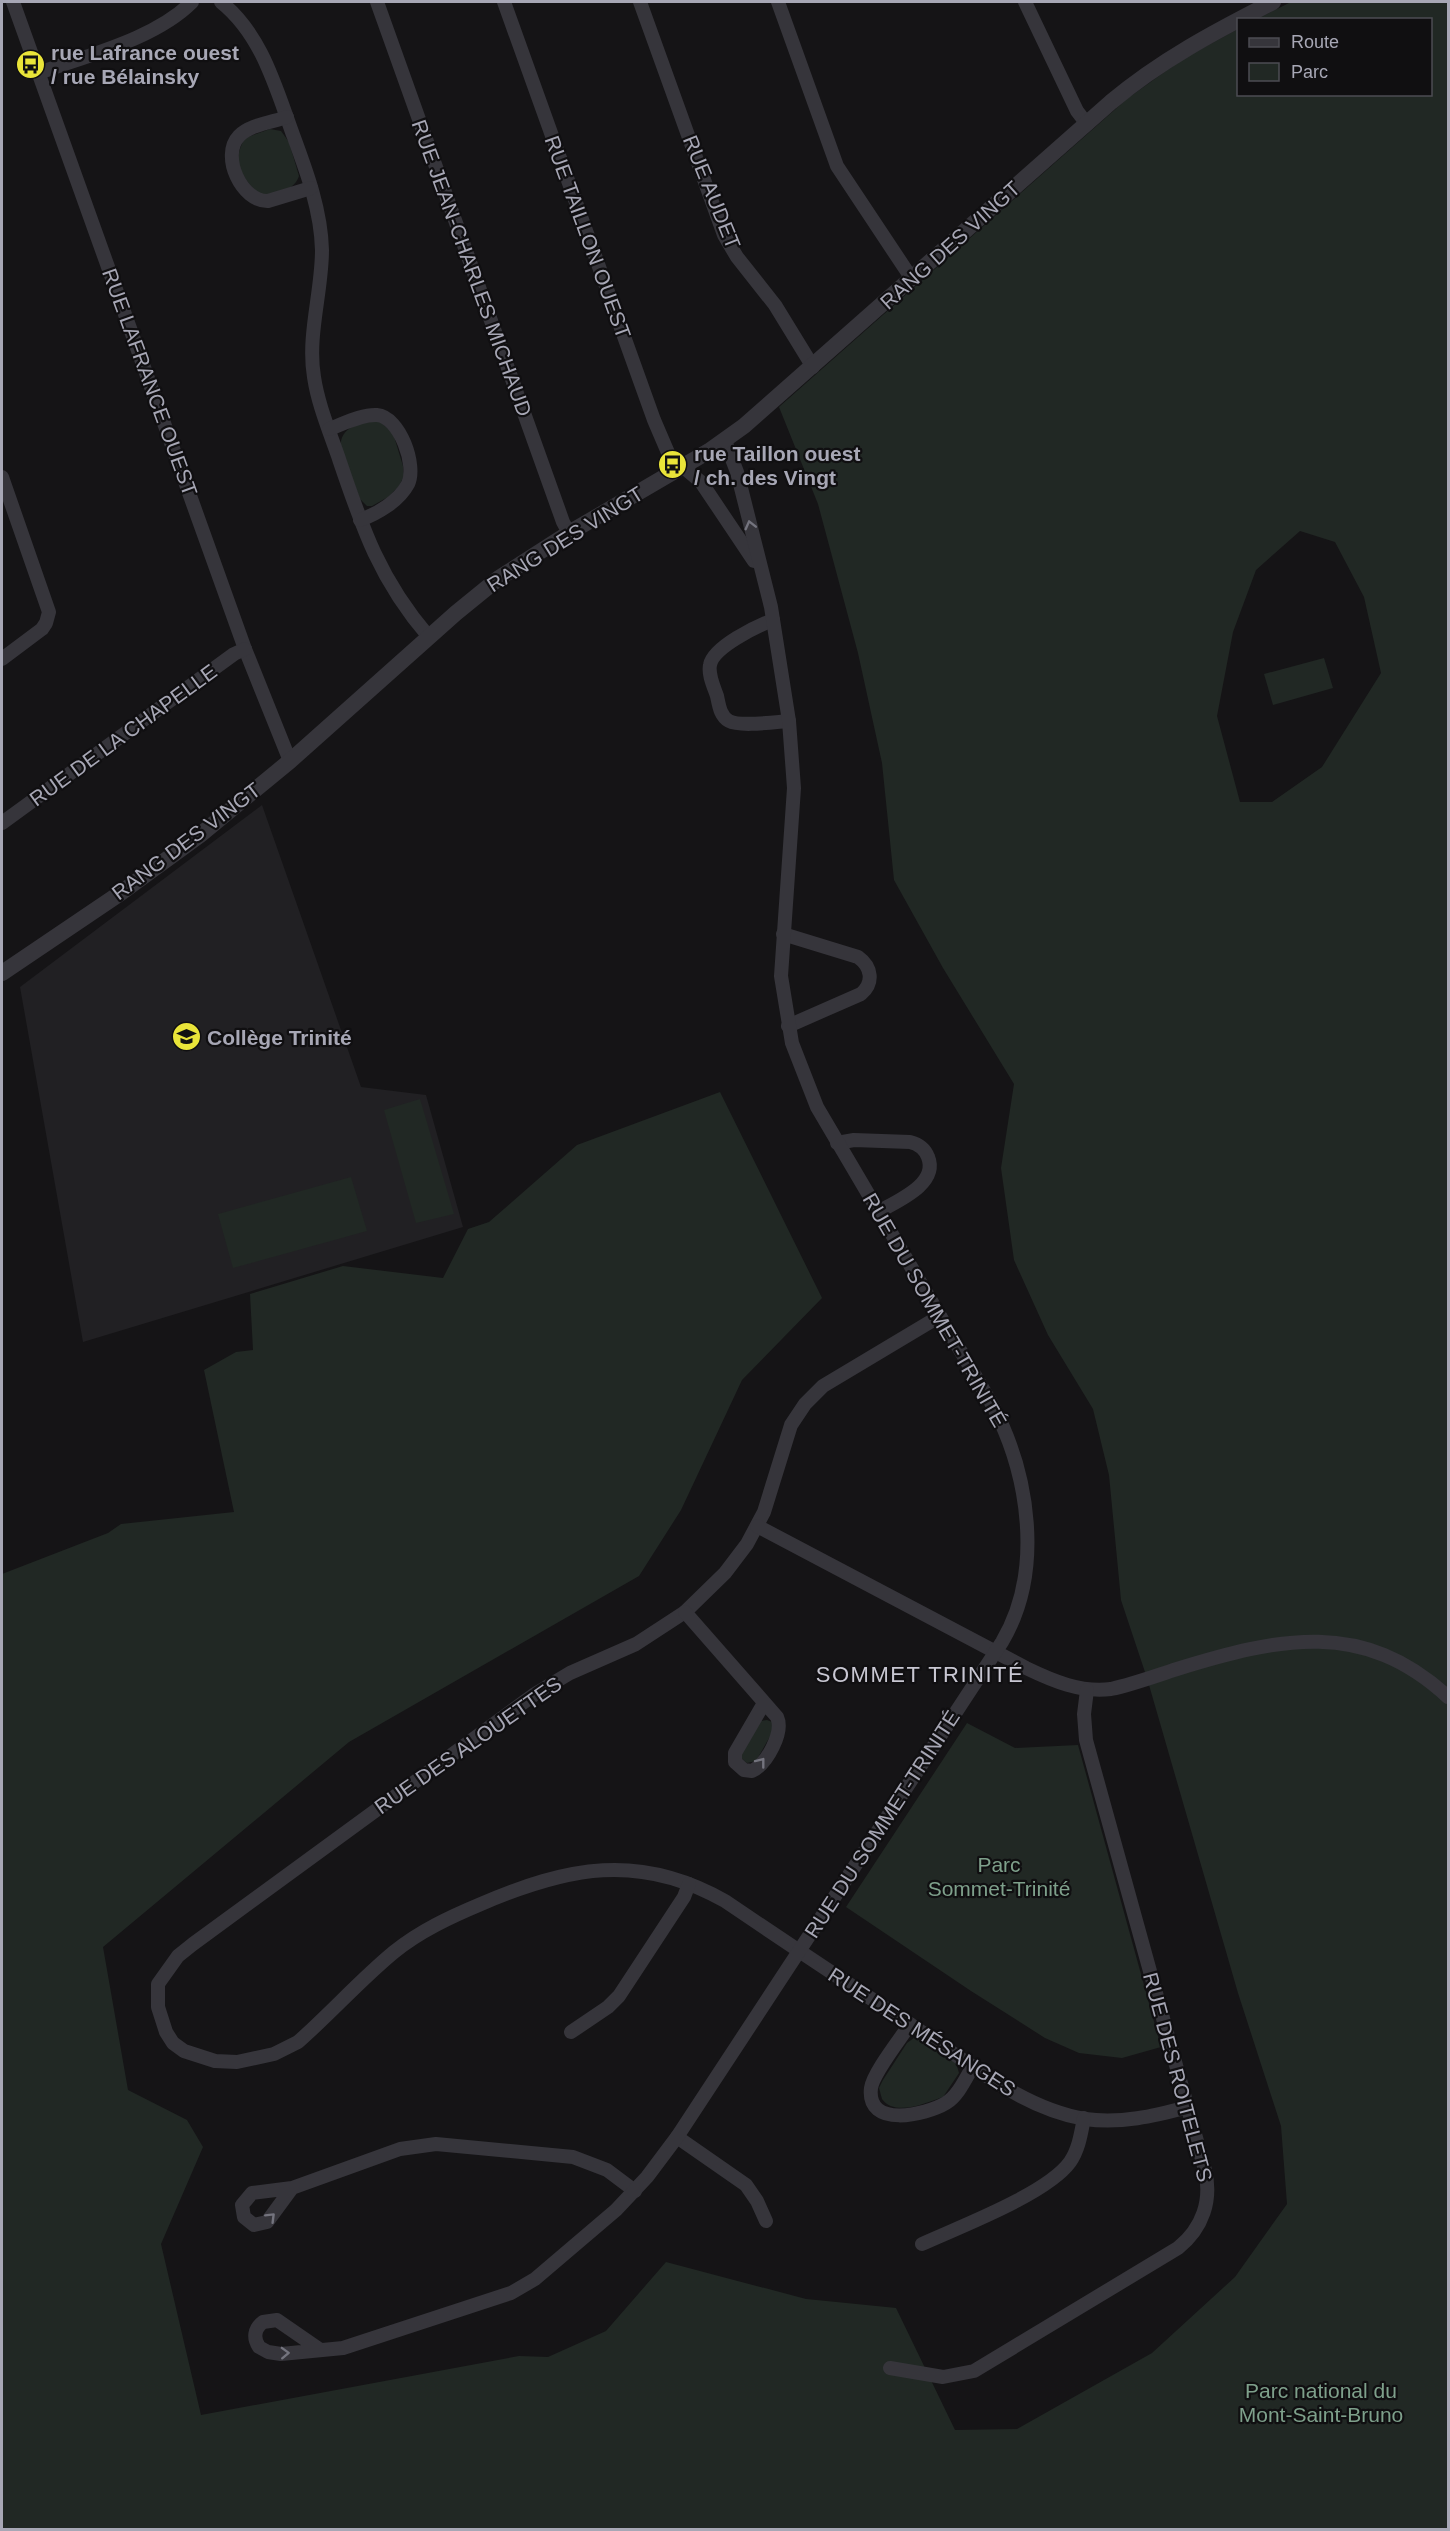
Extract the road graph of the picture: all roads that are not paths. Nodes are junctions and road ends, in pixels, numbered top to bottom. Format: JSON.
{"nodes":[{"id":1,"x":13,"y":2,"type":"edge"},
{"id":2,"x":192,"y":2,"type":"edge"},
{"id":3,"x":221,"y":2,"type":"edge"},
{"id":4,"x":377,"y":2,"type":"edge"},
{"id":5,"x":504,"y":2,"type":"edge"},
{"id":6,"x":640,"y":2,"type":"edge"},
{"id":7,"x":778,"y":2,"type":"edge"},
{"id":8,"x":1025,"y":2,"type":"edge"},
{"id":9,"x":1273,"y":2,"type":"edge"},
{"id":10,"x":1242,"y":18,"type":"edge"},
{"id":11,"x":1237,"y":21,"type":"edge"},
{"id":12,"x":39,"y":73,"type":"junction"},
{"id":13,"x":287,"y":117,"type":"junction"},
{"id":14,"x":1087,"y":124,"type":"junction"},
{"id":15,"x":311,"y":188,"type":"junction"},
{"id":16,"x":912,"y":279,"type":"junction"},
{"id":17,"x":813,"y":367,"type":"junction"},
{"id":18,"x":328,"y":429,"type":"junction"},
{"id":19,"x":725,"y":441,"type":"junction"},
{"id":20,"x":681,"y":467,"type":"junction"},
{"id":21,"x":2,"y":477,"type":"edge"},
{"id":22,"x":360,"y":520,"type":"junction"},
{"id":23,"x":569,"y":533,"type":"junction"},
{"id":24,"x":765,"y":582,"type":"junction"},
{"id":25,"x":773,"y":620,"type":"junction"},
{"id":26,"x":429,"y":637,"type":"junction"},
{"id":27,"x":245,"y":649,"type":"junction"},
{"id":28,"x":2,"y":659,"type":"edge"},
{"id":29,"x":789,"y":721,"type":"junction"},
{"id":30,"x":290,"y":761,"type":"junction"},
{"id":31,"x":2,"y":823,"type":"edge"},
{"id":32,"x":783,"y":934,"type":"junction"},
{"id":33,"x":2,"y":973,"type":"edge"},
{"id":34,"x":788,"y":1026,"type":"junction"},
{"id":35,"x":837,"y":1143,"type":"junction"},
{"id":36,"x":878,"y":1212,"type":"junction"},
{"id":37,"x":940,"y":1316,"type":"junction"},
{"id":38,"x":757,"y":1526,"type":"junction"},
{"id":39,"x":685,"y":1612,"type":"junction"},
{"id":40,"x":996,"y":1652,"type":"junction"},
{"id":41,"x":1086,"y":1690,"type":"junction"},
{"id":42,"x":1449,"y":1697,"type":"edge"},
{"id":43,"x":764,"y":1703,"type":"junction"},
{"id":44,"x":689,"y":1884,"type":"junction"},
{"id":45,"x":799,"y":1951,"type":"junction"},
{"id":46,"x":157,"y":2000,"type":"joint"},
{"id":47,"x":910,"y":2024,"type":"junction"},
{"id":48,"x":571,"y":2032,"type":"dead end"},
{"id":49,"x":974,"y":2066,"type":"junction"},
{"id":50,"x":1188,"y":2107,"type":"junction"},
{"id":51,"x":1084,"y":2118,"type":"junction"},
{"id":52,"x":677,"y":2137,"type":"junction"},
{"id":53,"x":292,"y":2188,"type":"dead end"},
{"id":54,"x":635,"y":2191,"type":"junction"},
{"id":55,"x":766,"y":2221,"type":"dead end"},
{"id":56,"x":922,"y":2244,"type":"dead end"},
{"id":57,"x":319,"y":2349,"type":"dead end"},
{"id":58,"x":890,"y":2368,"type":"dead end"}],
"edges":[{"from":1,"to":12,"type":"street","name":"RUE LAFRANCE OUEST"},
{"from":2,"to":12,"type":"street"},
{"from":3,"to":13,"type":"street"},
{"from":4,"to":23,"type":"street","name":"RUE JEAN-CHARLES MICHAUD"},
{"from":5,"to":20,"type":"street","name":"RUE TAILLON OUEST"},
{"from":6,"to":17,"type":"street","name":"RUE AUDET"},
{"from":7,"to":16,"type":"street"},
{"from":8,"to":14,"type":"street"},
{"from":9,"to":10,"type":"street","name":"RANG DES VINGT"},
{"from":11,"to":14,"type":"street","name":"RANG DES VINGT"},
{"from":12,"to":27,"type":"street","name":"RUE LAFRANCE OUEST"},
{"from":13,"to":15,"type":"street"},
{"from":13,"to":15,"type":"street"},
{"from":14,"to":16,"type":"street","name":"RANG DES VINGT"},
{"from":15,"to":18,"type":"street"},
{"from":16,"to":17,"type":"street","name":"RANG DES VINGT"},
{"from":17,"to":19,"type":"street","name":"RANG DES VINGT"},
{"from":18,"to":22,"type":"street"},
{"from":18,"to":22,"type":"street"},
{"from":19,"to":20,"type":"street","name":"RANG DES VINGT"},
{"from":24,"to":19,"type":"street","name":"RUE DU SOMMET-TRINITÉ","one_way":true},
{"from":20,"to":23,"type":"street","name":"RANG DES VINGT"},
{"from":20,"to":24,"type":"street","name":"RUE DU SOMMET-TRINITÉ"},
{"from":21,"to":28,"type":"street"},
{"from":22,"to":26,"type":"street"},
{"from":23,"to":26,"type":"street","name":"RANG DES VINGT"},
{"from":24,"to":25,"type":"street","name":"RUE DU SOMMET-TRINITÉ"},
{"from":25,"to":29,"type":"street","name":"RUE DU SOMMET-TRINITÉ"},
{"from":25,"to":29,"type":"street"},
{"from":26,"to":30,"type":"street","name":"RANG DES VINGT"},
{"from":27,"to":30,"type":"street","name":"RUE LAFRANCE OUEST"},
{"from":27,"to":31,"type":"street","name":"RUE DE LA CHAPELLE"},
{"from":29,"to":32,"type":"street","name":"RUE DU SOMMET-TRINITÉ"},
{"from":30,"to":33,"type":"street","name":"RANG DES VINGT"},
{"from":32,"to":34,"type":"street","name":"RUE DU SOMMET-TRINITÉ"},
{"from":32,"to":34,"type":"street"},
{"from":34,"to":35,"type":"street","name":"RUE DU SOMMET-TRINITÉ"},
{"from":35,"to":36,"type":"street","name":"RUE DU SOMMET-TRINITÉ"},
{"from":35,"to":36,"type":"street"},
{"from":36,"to":37,"type":"street","name":"RUE DU SOMMET-TRINITÉ"},
{"from":37,"to":38,"type":"street","name":"RUE DES ALOUETTES"},
{"from":37,"to":40,"type":"street","name":"RUE DU SOMMET-TRINITÉ"},
{"from":38,"to":39,"type":"street","name":"RUE DES ALOUETTES"},
{"from":38,"to":40,"type":"street"},
{"from":39,"to":43,"type":"street"},
{"from":39,"to":46,"type":"street","name":"RUE DES ALOUETTES"},
{"from":40,"to":41,"type":"street"},
{"from":40,"to":45,"type":"street","name":"RUE DU SOMMET-TRINITÉ"},
{"from":41,"to":42,"type":"street"},
{"from":41,"to":50,"type":"street","name":"RUE DES ROITELETS"},
{"from":43,"to":43,"type":"street","one_way":true},
{"from":44,"to":45,"type":"street","name":"RUE DES MÉSANGES"},
{"from":44,"to":46,"type":"street","name":"RUE DES MÉSANGES"},
{"from":44,"to":48,"type":"street"},
{"from":45,"to":47,"type":"street","name":"RUE DES MÉSANGES"},
{"from":45,"to":52,"type":"street","name":"RUE DU SOMMET-TRINITÉ"},
{"from":47,"to":49,"type":"street","name":"RUE DES MÉSANGES"},
{"from":47,"to":49,"type":"street"},
{"from":49,"to":51,"type":"street","name":"RUE DES MÉSANGES"},
{"from":50,"to":51,"type":"street","name":"RUE DES MÉSANGES"},
{"from":50,"to":58,"type":"street","name":"RUE DES ROITELETS"},
{"from":51,"to":56,"type":"street"},
{"from":52,"to":54,"type":"street","name":"RUE DU SOMMET-TRINITÉ"},
{"from":52,"to":55,"type":"street"},
{"from":53,"to":54,"type":"street"},
{"from":54,"to":57,"type":"street","name":"RUE DU SOMMET-TRINITÉ"}]}
